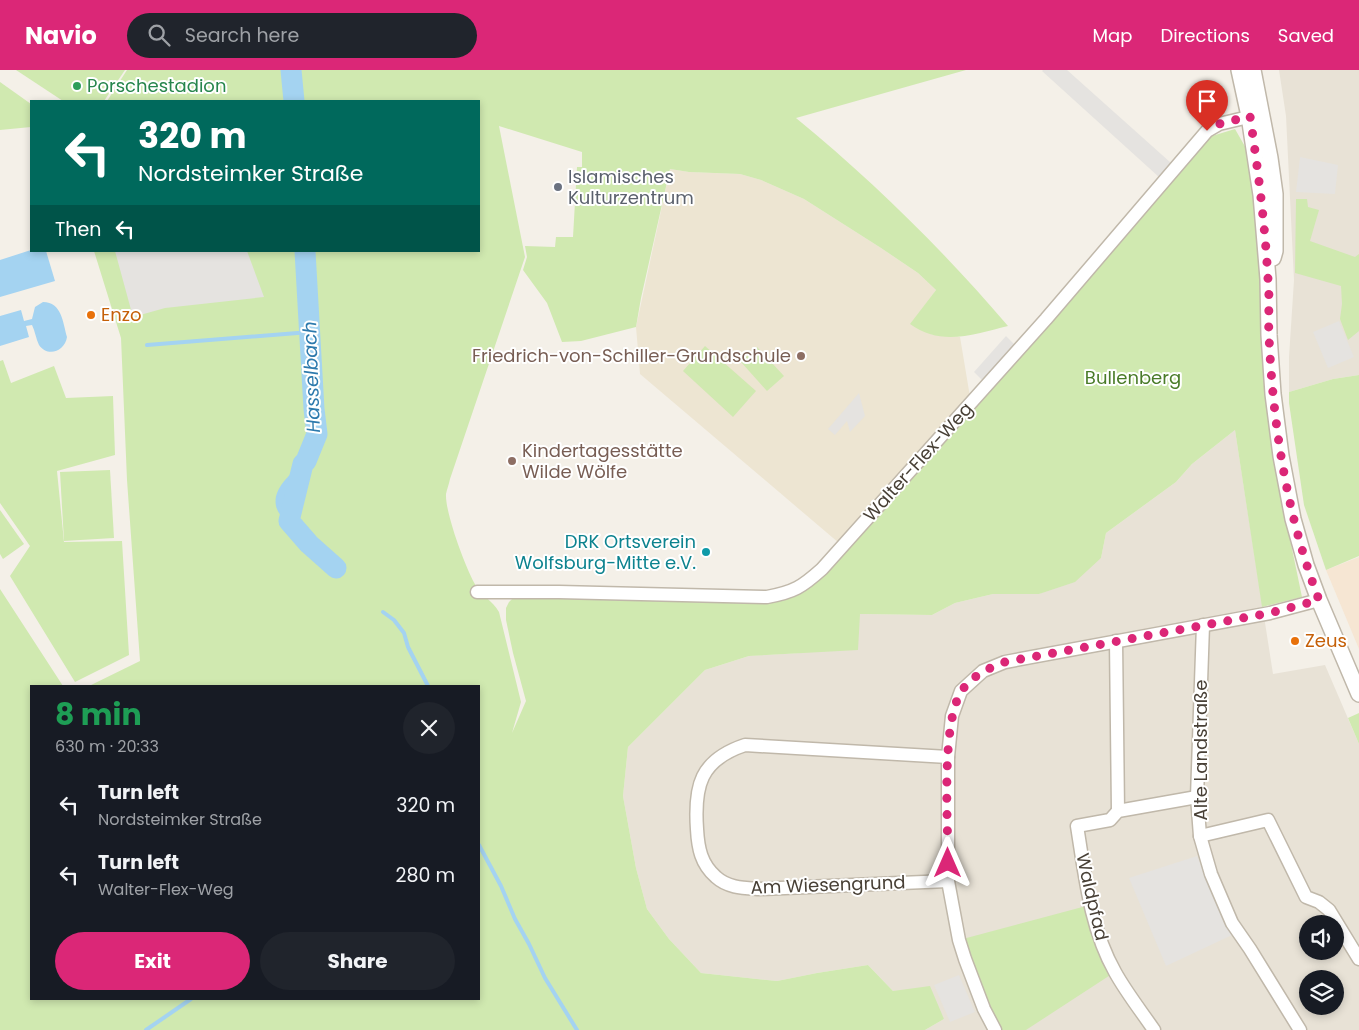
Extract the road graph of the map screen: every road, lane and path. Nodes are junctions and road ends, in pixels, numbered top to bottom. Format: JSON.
{"nodes":[{"id":1,"x":1239,"y":70,"type":"edge"},
{"id":2,"x":1255,"y":73,"type":"edge"},
{"id":3,"x":1256,"y":115,"type":"junction"},
{"id":4,"x":477,"y":592,"type":"dead end"},
{"id":5,"x":1319,"y":600,"type":"junction"},
{"id":6,"x":1203,"y":625,"type":"junction"},
{"id":7,"x":1116,"y":641,"type":"junction"},
{"id":8,"x":1359,"y":694,"type":"edge"},
{"id":9,"x":948,"y":757,"type":"junction"},
{"id":10,"x":1197,"y":797,"type":"junction"},
{"id":11,"x":1118,"y":811,"type":"junction"},
{"id":12,"x":1200,"y":836,"type":"junction"},
{"id":13,"x":948,"y":881,"type":"junction"},
{"id":14,"x":1359,"y":959,"type":"edge"},
{"id":15,"x":995,"y":1030,"type":"edge"},
{"id":16,"x":1154,"y":1030,"type":"edge"},
{"id":17,"x":1300,"y":1030,"type":"edge"}],
"edges":[{"from":1,"to":3,"type":"street"},
{"from":2,"to":3,"type":"street"},
{"from":3,"to":4,"type":"street","name":"Walter-Flex-Weg"},
{"from":3,"to":5,"type":"street"},
{"from":5,"to":6,"type":"street"},
{"from":5,"to":8,"type":"street"},
{"from":6,"to":7,"type":"street"},
{"from":6,"to":10,"type":"street","name":"Alte Landstraße"},
{"from":7,"to":9,"type":"street"},
{"from":7,"to":11,"type":"street"},
{"from":9,"to":13,"type":"street"},
{"from":9,"to":13,"type":"street","name":"Am Wiesengrund"},
{"from":10,"to":11,"type":"street","name":"Waldpfad"},
{"from":10,"to":12,"type":"street","name":"Alte Landstraße"},
{"from":11,"to":16,"type":"street","name":"Waldpfad"},
{"from":12,"to":14,"type":"street"},
{"from":12,"to":17,"type":"street","name":"Alte Landstraße"},
{"from":13,"to":15,"type":"street"}]}
